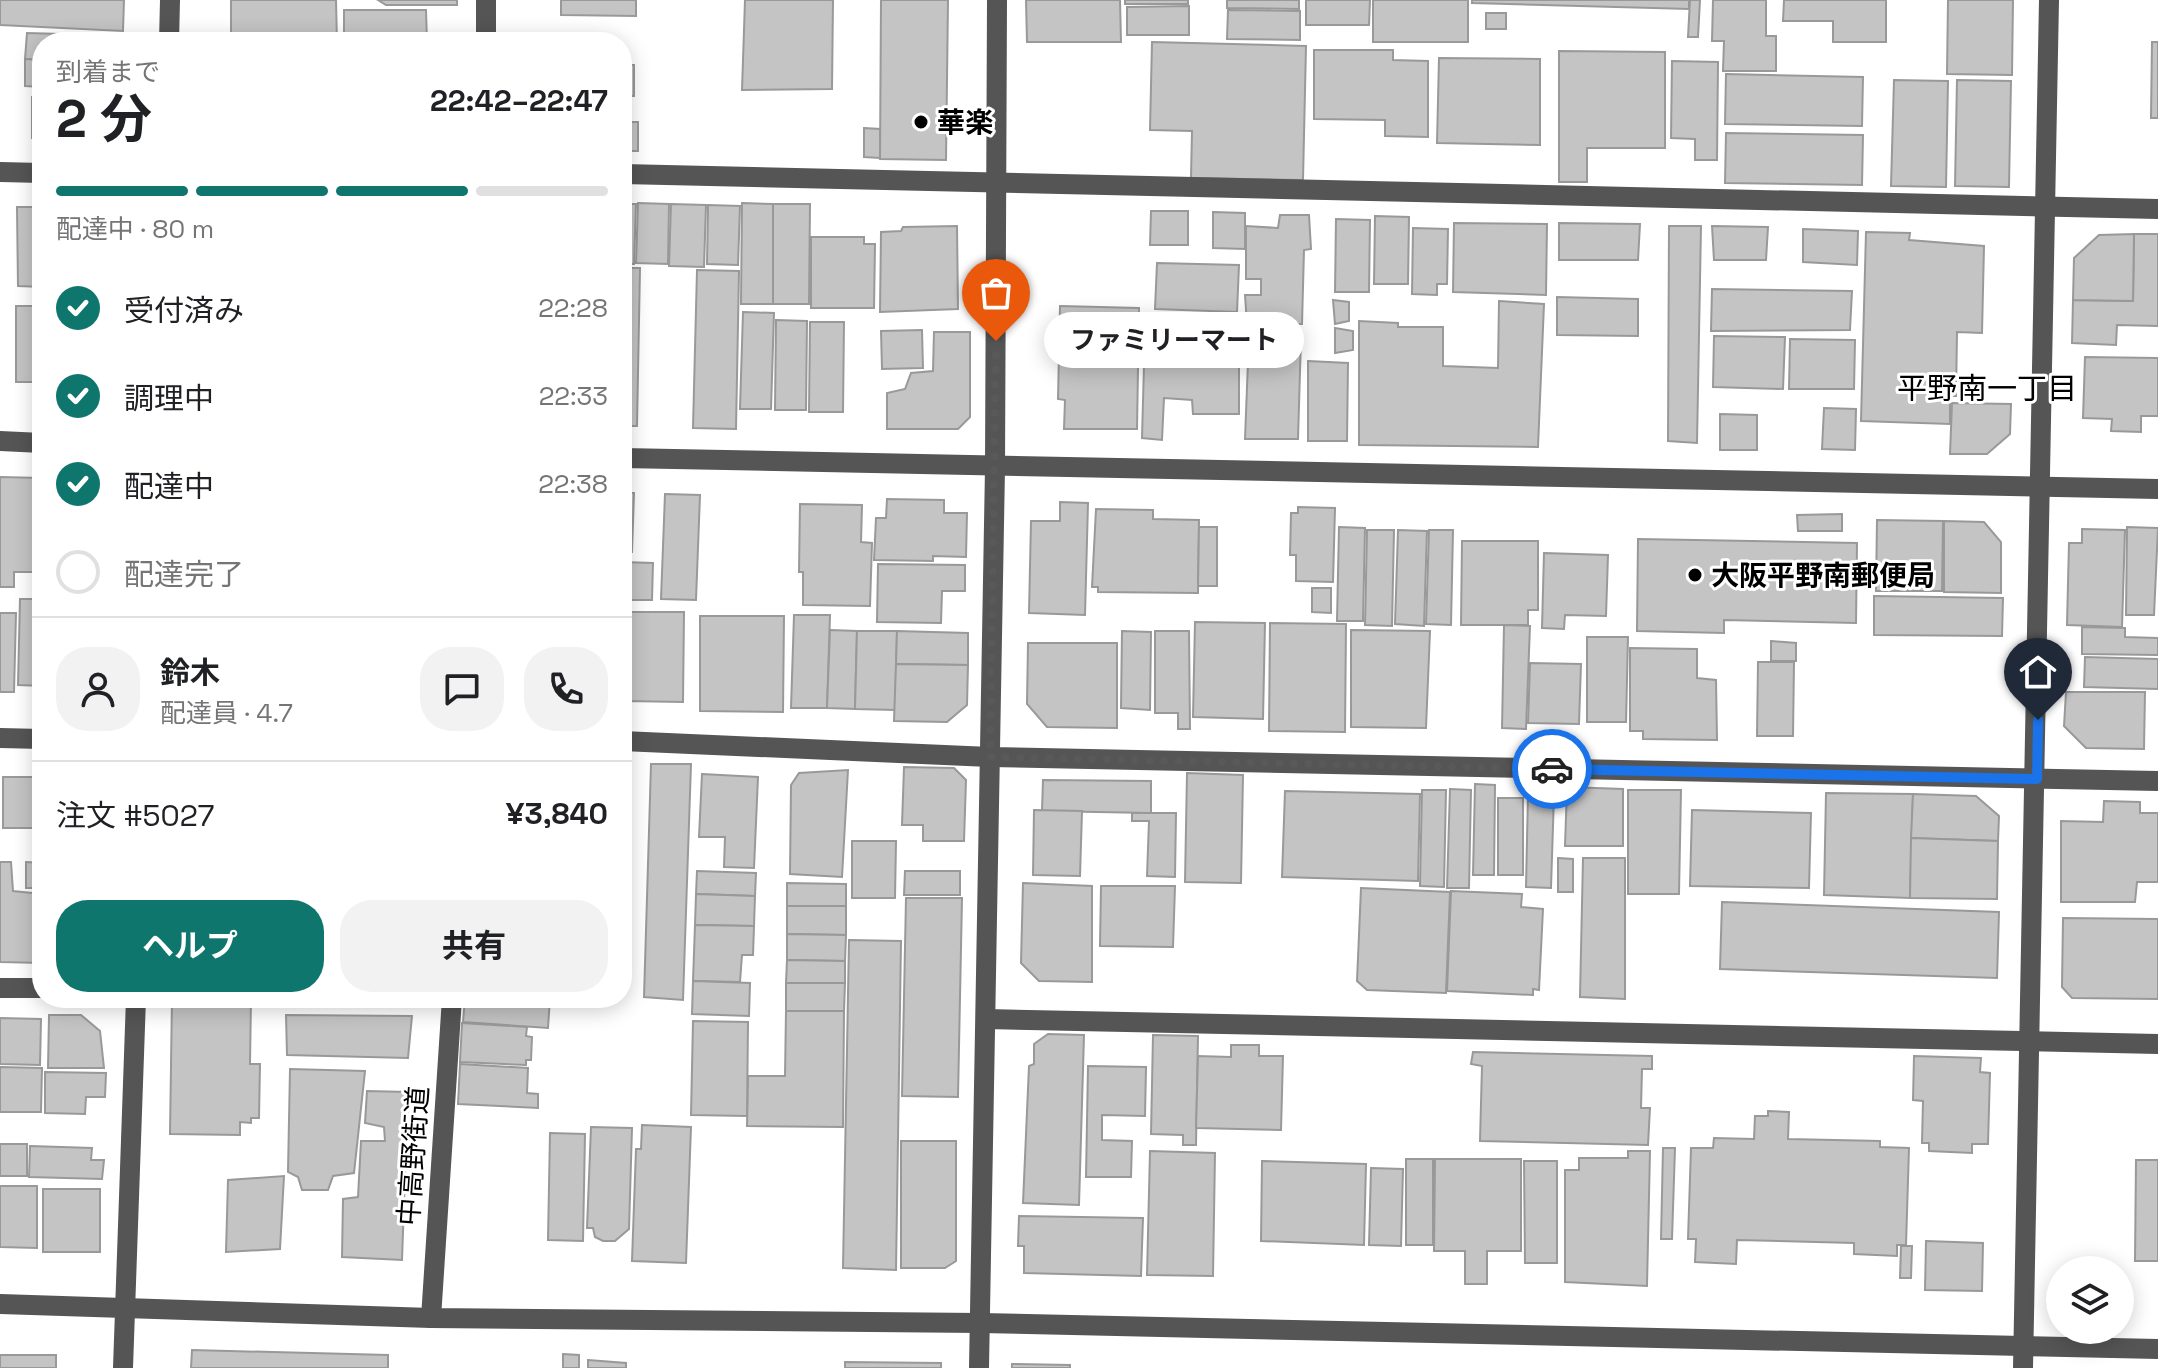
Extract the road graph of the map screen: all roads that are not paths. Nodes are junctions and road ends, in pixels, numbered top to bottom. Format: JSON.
{"nodes":[{"id":1,"x":170,"y":0,"type":"edge"},
{"id":2,"x":486,"y":0,"type":"edge"},
{"id":3,"x":997,"y":0,"type":"edge"},
{"id":4,"x":2049,"y":0,"type":"edge"},
{"id":5,"x":169,"y":32,"type":"edge"},
{"id":6,"x":486,"y":32,"type":"edge"},
{"id":7,"x":0,"y":172,"type":"edge"},
{"id":8,"x":32,"y":173,"type":"edge"},
{"id":9,"x":632,"y":174,"type":"edge"},
{"id":10,"x":996,"y":182,"type":"junction"},
{"id":11,"x":2045,"y":207,"type":"junction"},
{"id":12,"x":2158,"y":209,"type":"edge"},
{"id":13,"x":0,"y":441,"type":"edge"},
{"id":14,"x":32,"y":443,"type":"edge"},
{"id":15,"x":632,"y":458,"type":"edge"},
{"id":16,"x":995,"y":468,"type":"junction"},
{"id":17,"x":2042,"y":486,"type":"junction"},
{"id":18,"x":2158,"y":489,"type":"edge"},
{"id":19,"x":0,"y":738,"type":"edge"},
{"id":20,"x":32,"y":739,"type":"edge"},
{"id":21,"x":632,"y":741,"type":"edge"},
{"id":22,"x":990,"y":757,"type":"junction"},
{"id":23,"x":2037,"y":779,"type":"junction"},
{"id":24,"x":2158,"y":781,"type":"edge"},
{"id":25,"x":0,"y":988,"type":"edge"},
{"id":26,"x":32,"y":988,"type":"edge"},
{"id":27,"x":136,"y":1008,"type":"edge"},
{"id":28,"x":451,"y":1008,"type":"edge"},
{"id":29,"x":986,"y":1019,"type":"junction"},
{"id":30,"x":2031,"y":1043,"type":"junction"},
{"id":31,"x":2158,"y":1044,"type":"edge"},
{"id":32,"x":0,"y":1304,"type":"edge"},
{"id":33,"x":124,"y":1306,"type":"junction"},
{"id":34,"x":431,"y":1318,"type":"junction"},
{"id":35,"x":980,"y":1323,"type":"junction"},
{"id":36,"x":2158,"y":1349,"type":"edge"},
{"id":37,"x":2023,"y":1358,"type":"edge"},
{"id":38,"x":123,"y":1368,"type":"edge"},
{"id":39,"x":979,"y":1368,"type":"edge"}],
"edges":[{"from":1,"to":5,"type":"street"},
{"from":2,"to":6,"type":"street"},
{"from":3,"to":10,"type":"street"},
{"from":4,"to":11,"type":"street"},
{"from":7,"to":8,"type":"street"},
{"from":9,"to":10,"type":"street"},
{"from":10,"to":11,"type":"street"},
{"from":10,"to":16,"type":"street"},
{"from":11,"to":12,"type":"street"},
{"from":11,"to":17,"type":"street"},
{"from":13,"to":14,"type":"street"},
{"from":15,"to":16,"type":"street"},
{"from":16,"to":17,"type":"street"},
{"from":16,"to":22,"type":"street"},
{"from":17,"to":18,"type":"street"},
{"from":17,"to":23,"type":"street"},
{"from":19,"to":20,"type":"street"},
{"from":21,"to":22,"type":"street"},
{"from":22,"to":23,"type":"street"},
{"from":22,"to":29,"type":"street"},
{"from":23,"to":24,"type":"street"},
{"from":23,"to":30,"type":"street"},
{"from":25,"to":26,"type":"street"},
{"from":27,"to":33,"type":"street"},
{"from":28,"to":34,"type":"street","name":"中高野街道"},
{"from":29,"to":30,"type":"street"},
{"from":29,"to":35,"type":"street"},
{"from":30,"to":31,"type":"street"},
{"from":30,"to":37,"type":"street"},
{"from":32,"to":33,"type":"street"},
{"from":33,"to":34,"type":"street"},
{"from":33,"to":38,"type":"street"},
{"from":34,"to":35,"type":"street"},
{"from":35,"to":37,"type":"street"},
{"from":35,"to":39,"type":"street"},
{"from":36,"to":37,"type":"street"}]}
